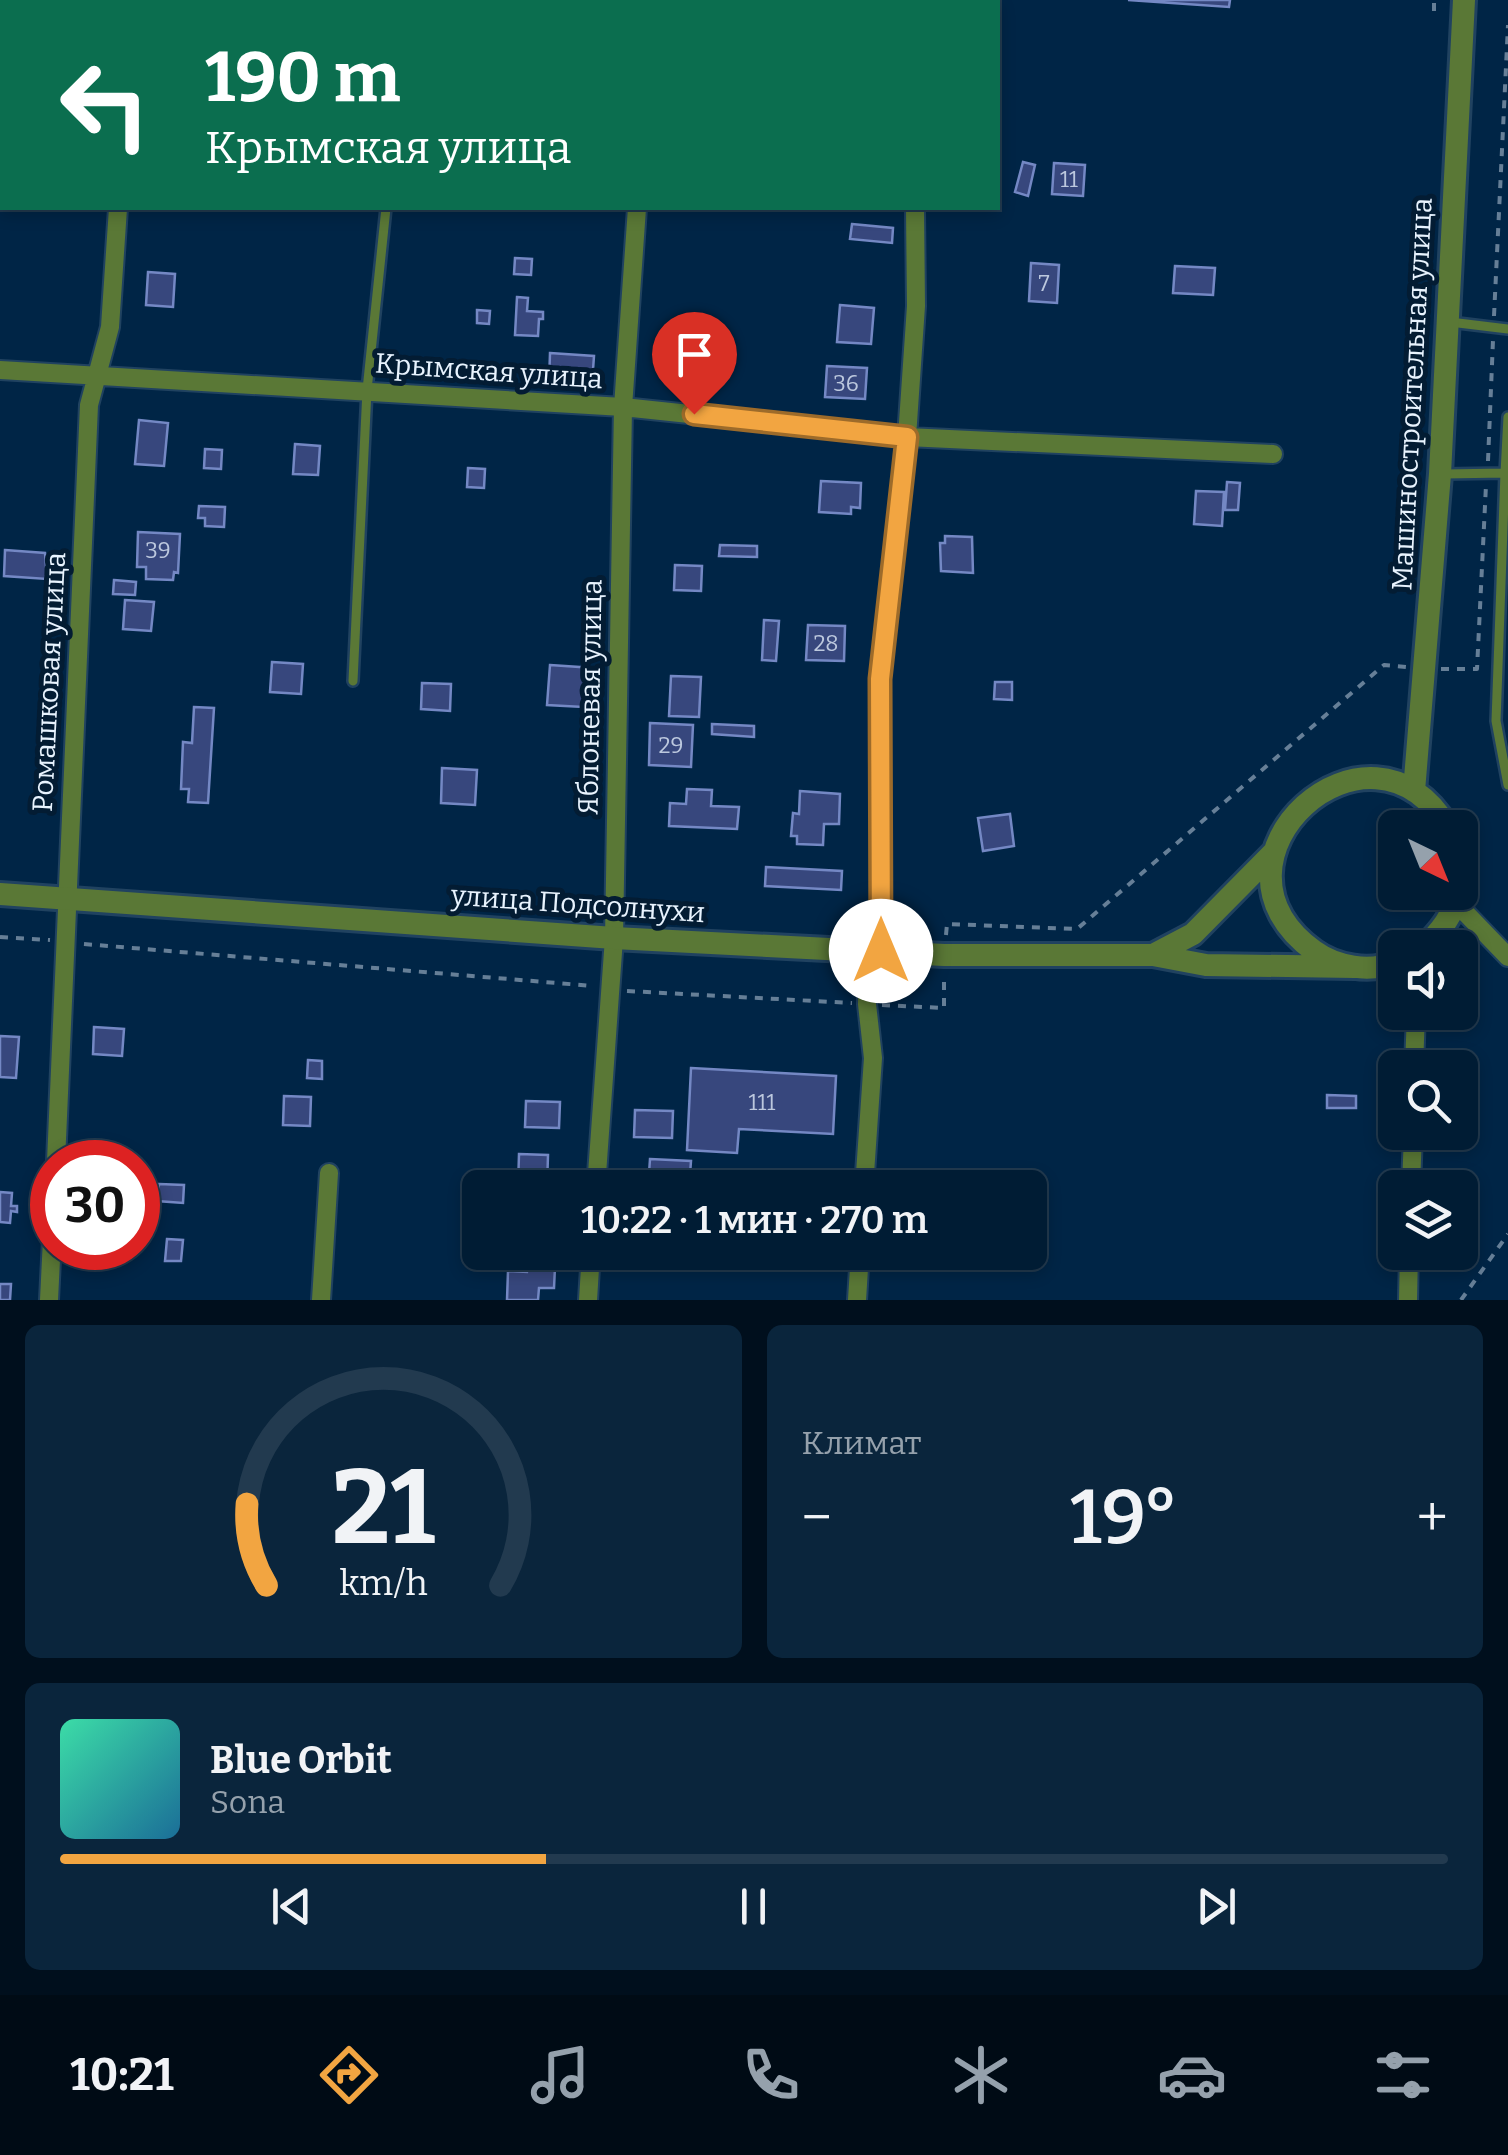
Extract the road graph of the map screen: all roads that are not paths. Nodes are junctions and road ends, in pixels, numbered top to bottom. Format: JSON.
{"nodes":[{"id":1,"x":1464,"y":0,"type":"edge"},
{"id":2,"x":118,"y":210,"type":"edge"},
{"id":3,"x":386,"y":210,"type":"edge"},
{"id":4,"x":637,"y":210,"type":"edge"},
{"id":5,"x":914,"y":210,"type":"edge"},
{"id":6,"x":1447,"y":321,"type":"junction"},
{"id":7,"x":1508,"y":329,"type":"edge"},
{"id":8,"x":0,"y":370,"type":"edge"},
{"id":9,"x":98,"y":374,"type":"junction"},
{"id":10,"x":367,"y":390,"type":"junction"},
{"id":11,"x":623,"y":407,"type":"junction"},
{"id":12,"x":1508,"y":417,"type":"edge"},
{"id":13,"x":907,"y":437,"type":"junction"},
{"id":14,"x":1272,"y":454,"type":"dead end"},
{"id":15,"x":1504,"y":473,"type":"junction"},
{"id":16,"x":1440,"y":474,"type":"junction"},
{"id":17,"x":353,"y":681,"type":"dead end"},
{"id":18,"x":1508,"y":785,"type":"edge"},
{"id":19,"x":1414,"y":792,"type":"junction"},
{"id":20,"x":1436,"y":810,"type":"edge"},
{"id":21,"x":1274,"y":852,"type":"junction"},
{"id":22,"x":0,"y":894,"type":"edge"},
{"id":23,"x":67,"y":897,"type":"junction"},
{"id":24,"x":1467,"y":910,"type":"edge"},
{"id":25,"x":614,"y":938,"type":"junction"},
{"id":26,"x":874,"y":951,"type":"junction"},
{"id":27,"x":1153,"y":955,"type":"junction"},
{"id":28,"x":1508,"y":957,"type":"edge"},
{"id":29,"x":1378,"y":965,"type":"edge"},
{"id":30,"x":1355,"y":968,"type":"junction"},
{"id":31,"x":57,"y":1140,"type":"edge"},
{"id":32,"x":597,"y":1170,"type":"edge"},
{"id":33,"x":865,"y":1170,"type":"edge"},
{"id":34,"x":328,"y":1173,"type":"dead end"},
{"id":35,"x":51,"y":1270,"type":"edge"},
{"id":36,"x":590,"y":1270,"type":"edge"},
{"id":37,"x":859,"y":1270,"type":"edge"},
{"id":38,"x":1409,"y":1270,"type":"edge"},
{"id":39,"x":50,"y":1300,"type":"edge"},
{"id":40,"x":320,"y":1300,"type":"edge"},
{"id":41,"x":588,"y":1300,"type":"edge"},
{"id":42,"x":857,"y":1300,"type":"edge"},
{"id":43,"x":1408,"y":1300,"type":"edge"}],
"edges":[{"from":1,"to":6,"type":"street","name":"Машиностроительная улица"},
{"from":2,"to":9,"type":"street","name":"Ромашковая улица"},
{"from":3,"to":10,"type":"lane"},
{"from":4,"to":11,"type":"street","name":"Яблоневая улица"},
{"from":5,"to":13,"type":"street"},
{"from":6,"to":7,"type":"lane"},
{"from":6,"to":16,"type":"street","name":"Машиностроительная улица"},
{"from":8,"to":9,"type":"street","name":"Крымская улица"},
{"from":9,"to":10,"type":"street","name":"Крымская улица"},
{"from":9,"to":23,"type":"street","name":"Ромашковая улица"},
{"from":10,"to":11,"type":"street","name":"Крымская улица"},
{"from":10,"to":17,"type":"lane"},
{"from":11,"to":13,"type":"street","name":"Крымская улица"},
{"from":11,"to":25,"type":"street","name":"Яблоневая улица"},
{"from":12,"to":15,"type":"lane"},
{"from":13,"to":14,"type":"street","name":"Крымская улица"},
{"from":13,"to":26,"type":"street"},
{"from":15,"to":16,"type":"lane"},
{"from":15,"to":18,"type":"lane"},
{"from":16,"to":19,"type":"street","name":"Машиностроительная улица"},
{"from":19,"to":20,"type":"street"},
{"from":19,"to":21,"type":"street"},
{"from":21,"to":27,"type":"street"},
{"from":21,"to":30,"type":"street"},
{"from":22,"to":23,"type":"street","name":"улица Подсолнухи"},
{"from":23,"to":25,"type":"street","name":"улица Подсолнухи"},
{"from":23,"to":31,"type":"street","name":"Ромашковая улица"},
{"from":24,"to":28,"type":"street"},
{"from":25,"to":26,"type":"street","name":"улица Подсолнухи"},
{"from":25,"to":32,"type":"street","name":"Яблоневая улица"},
{"from":26,"to":27,"type":"street","name":"улица Подсолнухи"},
{"from":26,"to":33,"type":"street"},
{"from":27,"to":30,"type":"street","name":"улица Подсолнухи"},
{"from":29,"to":30,"type":"street","name":"улица Подсолнухи"},
{"from":34,"to":40,"type":"street"},
{"from":35,"to":39,"type":"street"},
{"from":36,"to":41,"type":"street"},
{"from":37,"to":42,"type":"street"},
{"from":38,"to":43,"type":"street"}]}
